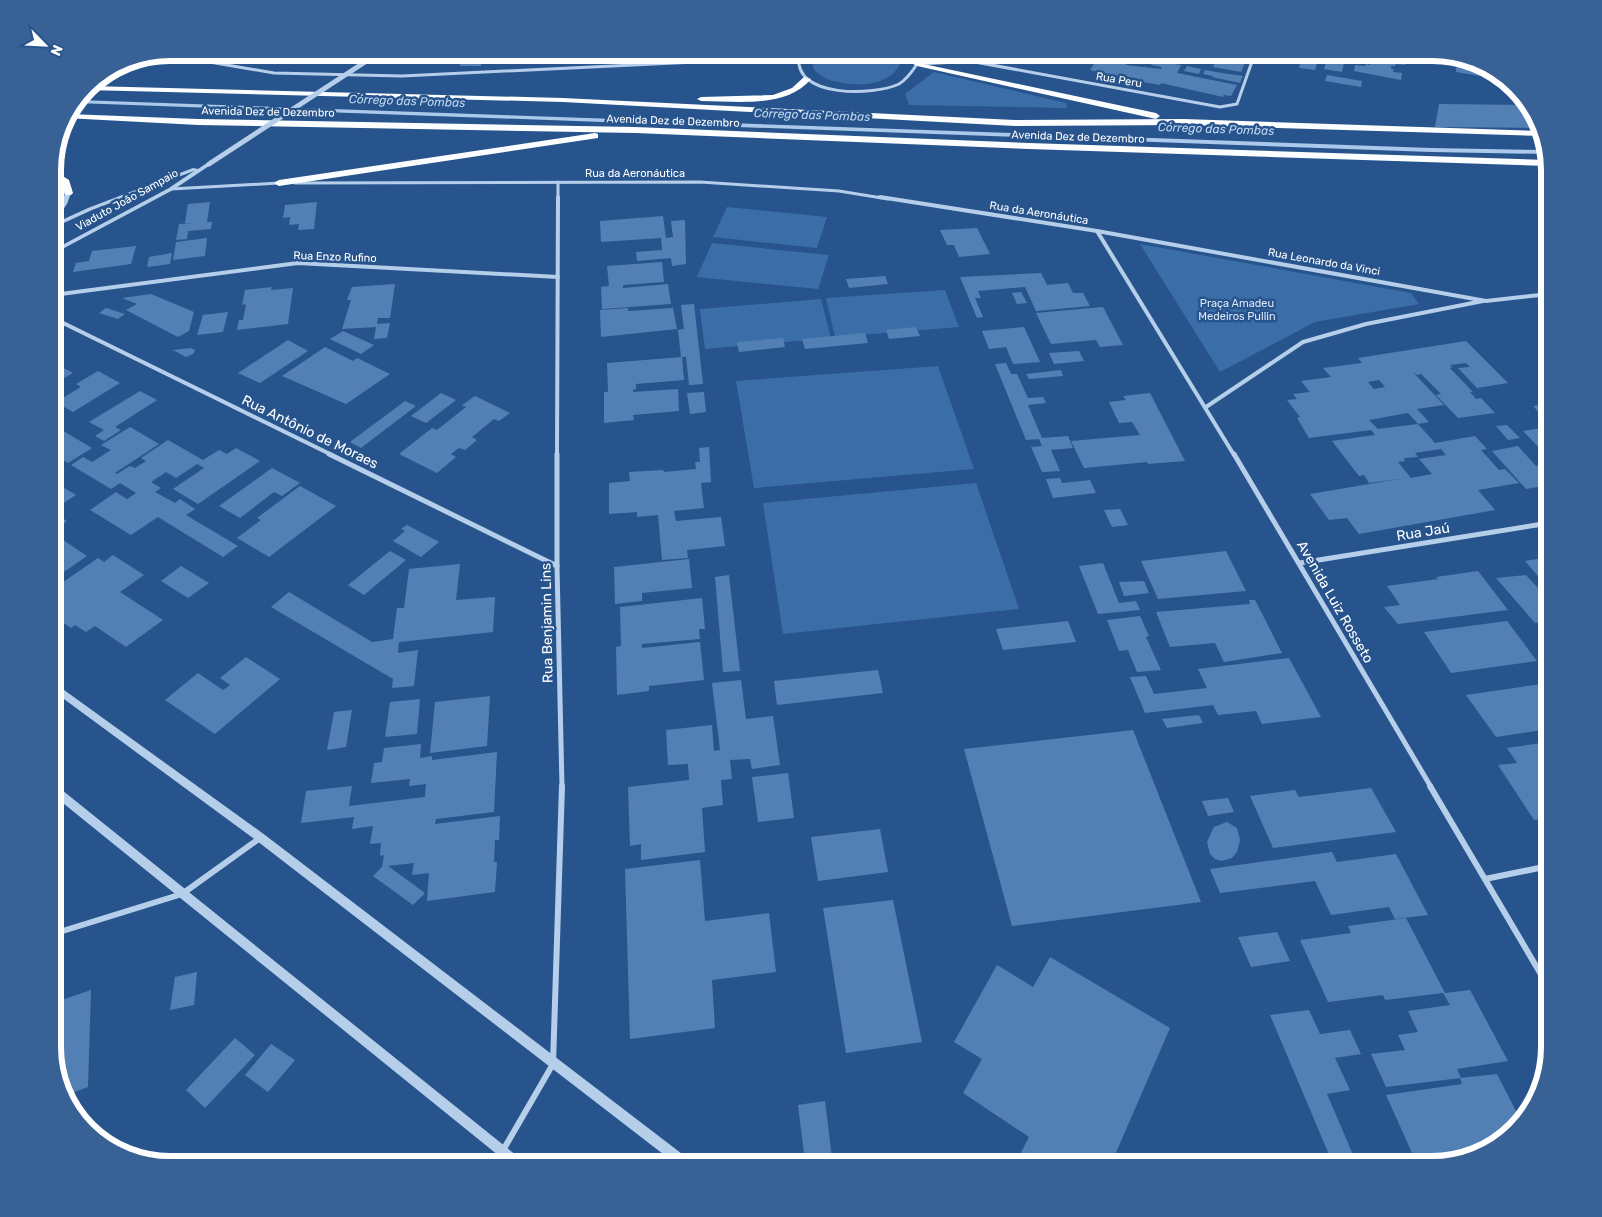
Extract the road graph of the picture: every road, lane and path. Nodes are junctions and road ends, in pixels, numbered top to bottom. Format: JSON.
{"nodes":[{"id":1,"x":206,"y":61,"type":"edge"},
{"id":2,"x":366,"y":61,"type":"edge"},
{"id":3,"x":715,"y":61,"type":"edge"},
{"id":4,"x":799,"y":61,"type":"edge"},
{"id":5,"x":914,"y":61,"type":"edge"},
{"id":6,"x":969,"y":61,"type":"joint"},
{"id":7,"x":1251,"y":61,"type":"edge"},
{"id":8,"x":917,"y":64,"type":"junction"},
{"id":9,"x":807,"y":79,"type":"junction"},
{"id":10,"x":99,"y":88,"type":"edge"},
{"id":11,"x":563,"y":100,"type":"junction"},
{"id":12,"x":76,"y":116,"type":"edge"},
{"id":13,"x":1184,"y":122,"type":"junction"},
{"id":14,"x":634,"y":130,"type":"junction"},
{"id":15,"x":1534,"y":134,"type":"edge"},
{"id":16,"x":1540,"y":163,"type":"edge"},
{"id":17,"x":209,"y":164,"type":"junction"},
{"id":18,"x":61,"y":179,"type":"edge"},
{"id":19,"x":558,"y":182,"type":"junction"},
{"id":20,"x":279,"y":183,"type":"junction"},
{"id":21,"x":171,"y":189,"type":"junction"},
{"id":22,"x":61,"y":192,"type":"edge"},
{"id":23,"x":68,"y":193,"type":"junction"},
{"id":24,"x":61,"y":208,"type":"edge"},
{"id":25,"x":61,"y":222,"type":"edge"},
{"id":26,"x":1096,"y":231,"type":"junction"},
{"id":27,"x":61,"y":248,"type":"edge"},
{"id":28,"x":558,"y":277,"type":"junction"},
{"id":29,"x":61,"y":294,"type":"edge"},
{"id":30,"x":1541,"y":295,"type":"edge"},
{"id":31,"x":1486,"y":301,"type":"junction"},
{"id":32,"x":61,"y":322,"type":"edge"},
{"id":33,"x":1206,"y":407,"type":"junction"},
{"id":34,"x":1541,"y":524,"type":"edge"},
{"id":35,"x":1300,"y":563,"type":"junction"},
{"id":36,"x":557,"y":566,"type":"junction"},
{"id":37,"x":61,"y":692,"type":"edge"},
{"id":38,"x":61,"y":796,"type":"edge"},
{"id":39,"x":260,"y":838,"type":"junction"},
{"id":40,"x":1541,"y":868,"type":"edge"},
{"id":41,"x":1485,"y":879,"type":"junction"},
{"id":42,"x":182,"y":894,"type":"junction"},
{"id":43,"x":61,"y":932,"type":"edge"},
{"id":44,"x":1541,"y":973,"type":"edge"},
{"id":45,"x":553,"y":1064,"type":"junction"},
{"id":46,"x":502,"y":1152,"type":"junction"},
{"id":47,"x":498,"y":1156,"type":"edge"},
{"id":48,"x":507,"y":1156,"type":"edge"},
{"id":49,"x":675,"y":1156,"type":"edge"}],
"edges":[{"from":1,"to":3,"type":"street"},
{"from":2,"to":17,"type":"street","name":"Viaduto João Sampaio","bridge":true},
{"from":4,"to":9,"type":"street"},
{"from":5,"to":8,"type":"street"},
{"from":6,"to":7,"type":"street","name":"Rua Peru"},
{"from":6,"to":8,"type":"street","name":"Rua Peru"},
{"from":8,"to":9,"type":"street"},
{"from":8,"to":13,"type":"highway"},
{"from":9,"to":11,"type":"highway"},
{"from":10,"to":11,"type":"highway","name":"Avenida Dez de Dezembro"},
{"from":11,"to":13,"type":"highway","name":"Avenida Dez de Dezembro"},
{"from":12,"to":14,"type":"highway","name":"Avenida Dez de Dezembro"},
{"from":13,"to":15,"type":"highway","name":"Avenida Dez de Dezembro"},
{"from":14,"to":16,"type":"highway","name":"Avenida Dez de Dezembro"},
{"from":14,"to":20,"type":"highway"},
{"from":17,"to":21,"type":"street","name":"Viaduto João Sampaio"},
{"from":17,"to":25,"type":"street","name":"Viaduto João Sampaio"},
{"from":18,"to":23,"type":"highway"},
{"from":19,"to":20,"type":"street","name":"Rua da Aeronáutica"},
{"from":19,"to":26,"type":"street","name":"Rua da Aeronáutica"},
{"from":19,"to":28,"type":"street","name":"Rua Benjamin Lins"},
{"from":20,"to":21,"type":"street","name":"Rua da Aeronáutica"},
{"from":21,"to":27,"type":"street","name":"Viaduto João Sampaio"},
{"from":22,"to":23,"type":"street"},
{"from":23,"to":24,"type":"street"},
{"from":26,"to":31,"type":"street","name":"Rua Leonardo da Vinci"},
{"from":26,"to":33,"type":"street","name":"Avenida Luiz Rosseto"},
{"from":28,"to":29,"type":"street","name":"Rua Enzo Rufino"},
{"from":28,"to":36,"type":"street","name":"Rua Benjamin Lins"},
{"from":30,"to":31,"type":"street","name":"Rua Leonardo da Vinci"},
{"from":31,"to":33,"type":"street"},
{"from":32,"to":36,"type":"street","name":"Rua Antônio de Moraes"},
{"from":33,"to":35,"type":"street","name":"Avenida Luiz Rosseto"},
{"from":34,"to":35,"type":"street","name":"Rua Jaú"},
{"from":35,"to":41,"type":"street","name":"Avenida Luiz Rosseto"},
{"from":36,"to":45,"type":"street","name":"Rua Benjamin Lins"},
{"from":37,"to":39,"type":"street"},
{"from":38,"to":42,"type":"street"},
{"from":39,"to":42,"type":"street"},
{"from":39,"to":45,"type":"street"},
{"from":40,"to":41,"type":"street"},
{"from":41,"to":44,"type":"street","name":"Avenida Luiz Rosseto"},
{"from":42,"to":43,"type":"street"},
{"from":42,"to":46,"type":"street"},
{"from":45,"to":46,"type":"street"},
{"from":45,"to":49,"type":"street"},
{"from":46,"to":47,"type":"street"},
{"from":46,"to":48,"type":"street"}]}
